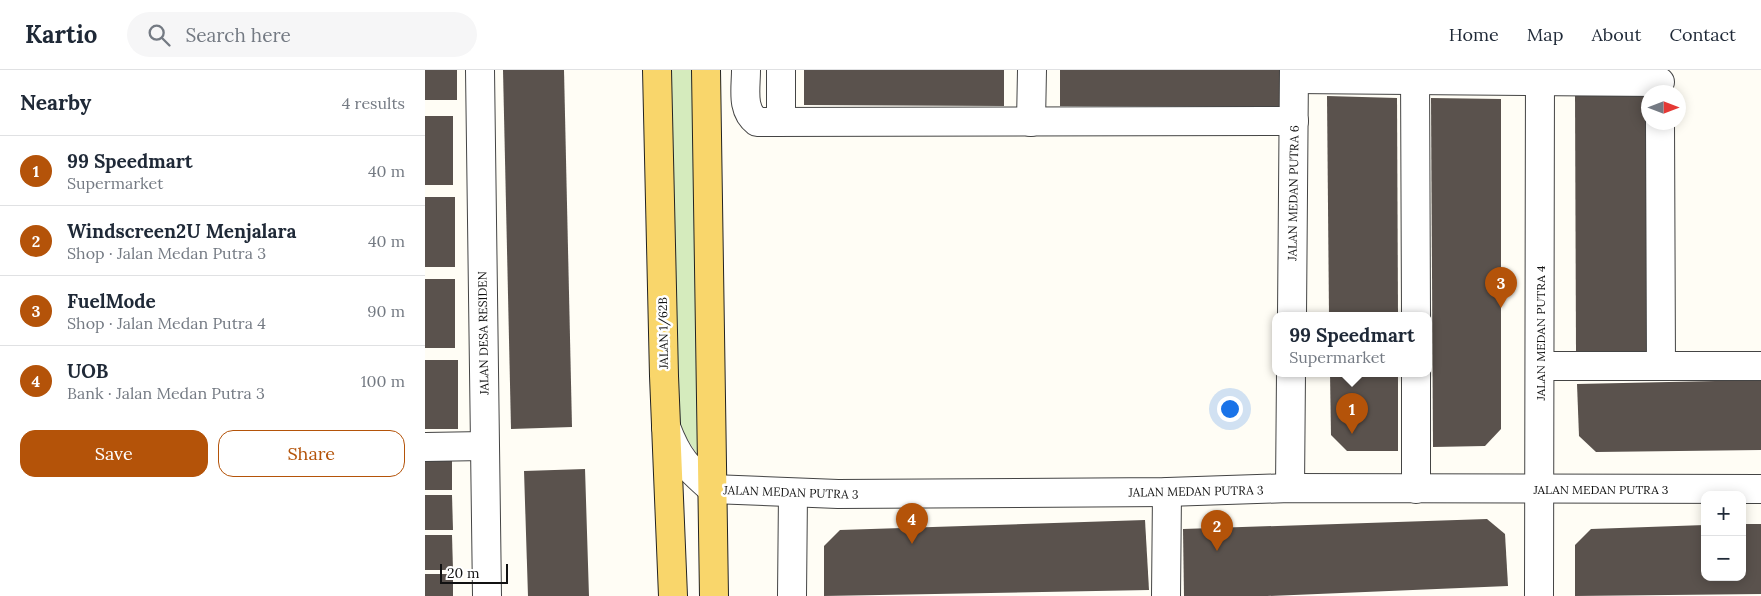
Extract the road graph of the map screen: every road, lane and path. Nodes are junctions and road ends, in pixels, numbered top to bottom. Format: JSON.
{"nodes":[{"id":1,"x":480,"y":70,"type":"edge"},
{"id":2,"x":657,"y":70,"type":"edge"},
{"id":3,"x":707,"y":70,"type":"edge"},
{"id":4,"x":746,"y":70,"type":"edge"},
{"id":5,"x":781,"y":70,"type":"edge"},
{"id":6,"x":1032,"y":70,"type":"edge"},
{"id":7,"x":1294,"y":75,"type":"edge"},
{"id":8,"x":1415,"y":75,"type":"edge"},
{"id":9,"x":1540,"y":76,"type":"edge"},
{"id":10,"x":1660,"y":82,"type":"edge"},
{"id":11,"x":1294,"y":121,"type":"junction"},
{"id":12,"x":781,"y":122,"type":"junction"},
{"id":13,"x":1031,"y":122,"type":"junction"},
{"id":14,"x":1660,"y":130,"type":"edge"},
{"id":15,"x":1292,"y":312,"type":"edge"},
{"id":16,"x":1416,"y":312,"type":"edge"},
{"id":17,"x":1540,"y":366,"type":"junction"},
{"id":18,"x":1661,"y":366,"type":"junction"},
{"id":19,"x":1761,"y":366,"type":"edge"},
{"id":20,"x":1291,"y":377,"type":"edge"},
{"id":21,"x":1416,"y":377,"type":"edge"},
{"id":22,"x":665,"y":426,"type":"junction"},
{"id":23,"x":485,"y":446,"type":"junction"},
{"id":24,"x":425,"y":447,"type":"edge"},
{"id":25,"x":1290,"y":488,"type":"junction"},
{"id":26,"x":712,"y":489,"type":"junction"},
{"id":27,"x":1416,"y":489,"type":"junction"},
{"id":28,"x":1539,"y":489,"type":"junction"},
{"id":29,"x":1761,"y":489,"type":"edge"},
{"id":30,"x":1167,"y":492,"type":"junction"},
{"id":31,"x":793,"y":493,"type":"junction"},
{"id":32,"x":487,"y":596,"type":"edge"},
{"id":33,"x":673,"y":596,"type":"edge"},
{"id":34,"x":713,"y":596,"type":"edge"},
{"id":35,"x":793,"y":596,"type":"edge"},
{"id":36,"x":1166,"y":596,"type":"edge"},
{"id":37,"x":1539,"y":596,"type":"edge"}],
"edges":[{"from":1,"to":23,"type":"street","name":"JALAN DESA RESIDEN"},
{"from":2,"to":22,"type":"main road","name":"JALAN 1/62B"},
{"from":3,"to":26,"type":"main road"},
{"from":4,"to":12,"type":"street"},
{"from":5,"to":12,"type":"street"},
{"from":6,"to":13,"type":"street"},
{"from":7,"to":8,"type":"street"},
{"from":7,"to":11,"type":"street","name":"JALAN MEDAN PUTRA 6"},
{"from":8,"to":9,"type":"street"},
{"from":8,"to":16,"type":"street"},
{"from":9,"to":10,"type":"street"},
{"from":9,"to":17,"type":"street","name":"JALAN MEDAN PUTRA 4"},
{"from":11,"to":13,"type":"street"},
{"from":11,"to":15,"type":"street","name":"JALAN MEDAN PUTRA 6"},
{"from":12,"to":13,"type":"street"},
{"from":14,"to":18,"type":"street"},
{"from":17,"to":18,"type":"street"},
{"from":17,"to":28,"type":"street","name":"JALAN MEDAN PUTRA 4"},
{"from":18,"to":19,"type":"street"},
{"from":20,"to":25,"type":"street"},
{"from":21,"to":27,"type":"street"},
{"from":22,"to":26,"type":"street","name":"JALAN MEDAN PUTRA 3"},
{"from":22,"to":33,"type":"main road","name":"JALAN 1/62B"},
{"from":23,"to":24,"type":"street"},
{"from":23,"to":32,"type":"street","name":"JALAN DESA RESIDEN"},
{"from":25,"to":27,"type":"street","name":"JALAN MEDAN PUTRA 3"},
{"from":25,"to":30,"type":"street","name":"JALAN MEDAN PUTRA 3"},
{"from":26,"to":31,"type":"street","name":"JALAN MEDAN PUTRA 3"},
{"from":26,"to":34,"type":"main road"},
{"from":27,"to":28,"type":"street","name":"JALAN MEDAN PUTRA 3"},
{"from":28,"to":29,"type":"street","name":"JALAN MEDAN PUTRA 3"},
{"from":28,"to":37,"type":"street","name":"JALAN MEDAN PUTRA 4"},
{"from":30,"to":31,"type":"street","name":"JALAN MEDAN PUTRA 3"},
{"from":30,"to":36,"type":"street"},
{"from":31,"to":35,"type":"street"}]}
